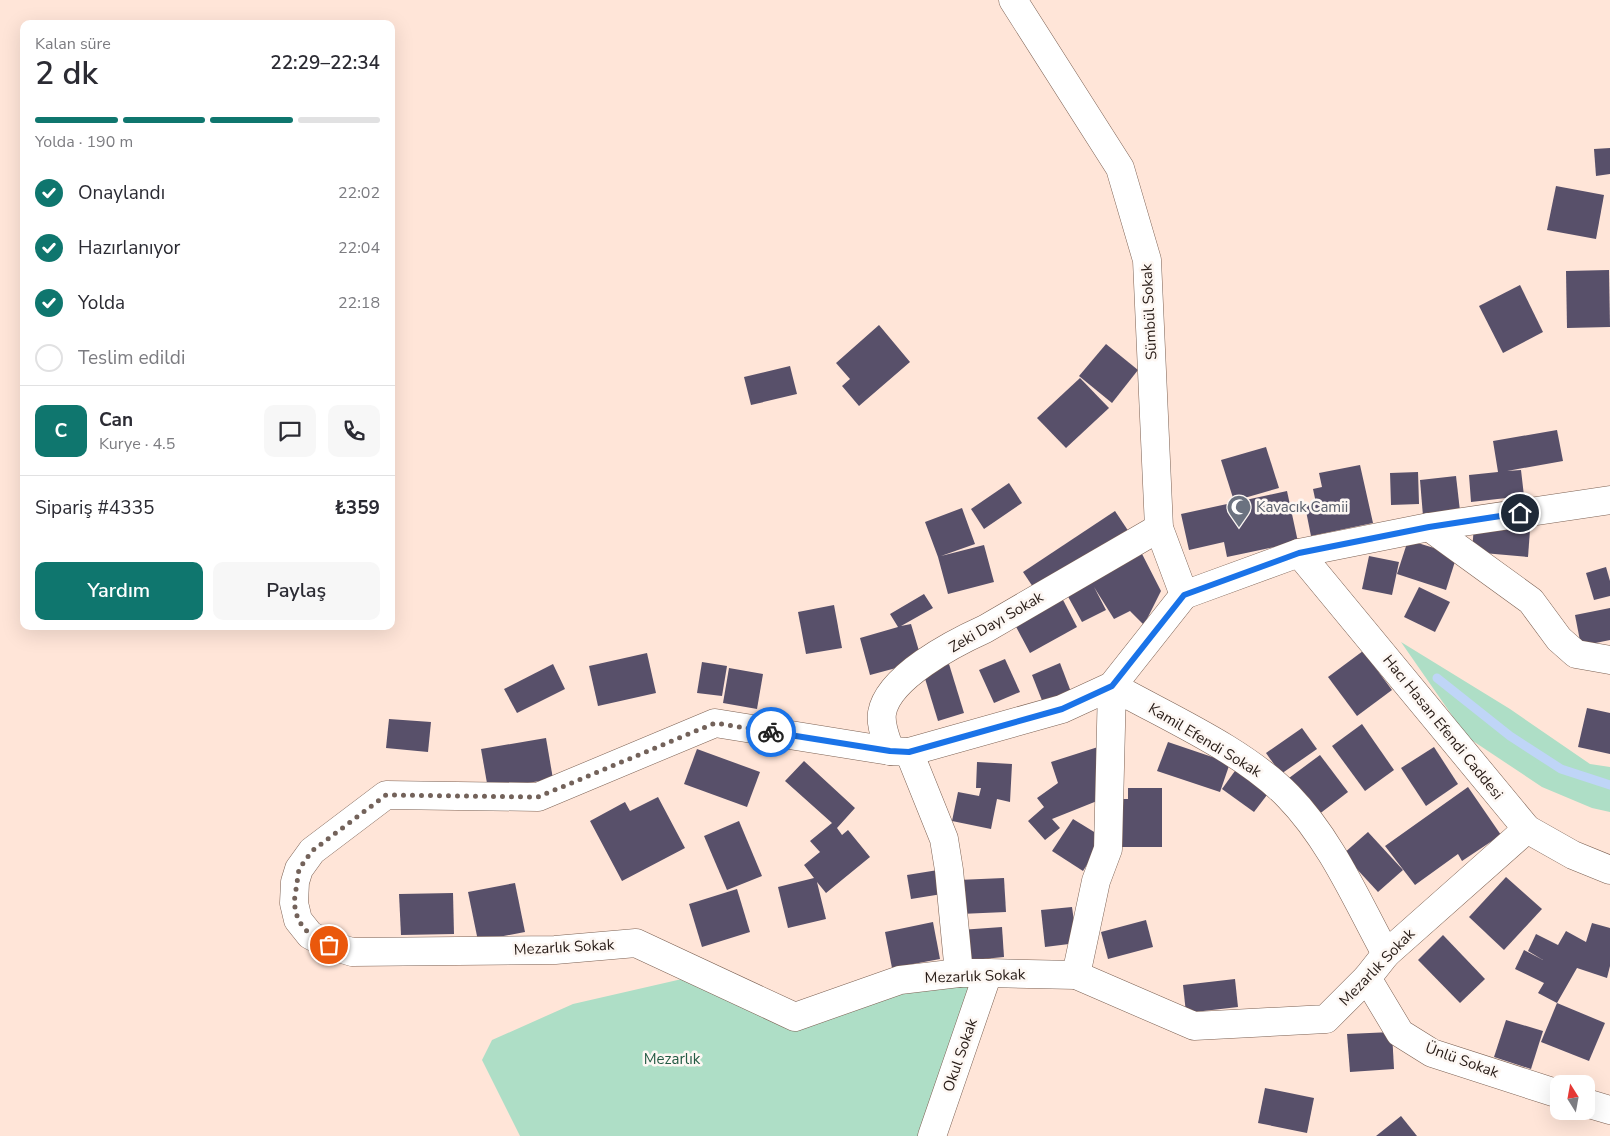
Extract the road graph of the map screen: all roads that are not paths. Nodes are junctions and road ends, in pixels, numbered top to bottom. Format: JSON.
{"nodes":[{"id":1,"x":1013,"y":0,"type":"edge"},
{"id":2,"x":1610,"y":500,"type":"edge"},
{"id":3,"x":1429,"y":527,"type":"junction"},
{"id":4,"x":1158,"y":528,"type":"junction"},
{"id":5,"x":1299,"y":553,"type":"junction"},
{"id":6,"x":1184,"y":595,"type":"junction"},
{"id":7,"x":1610,"y":660,"type":"edge"},
{"id":8,"x":1112,"y":686,"type":"junction"},
{"id":9,"x":900,"y":752,"type":"junction"},
{"id":10,"x":1527,"y":829,"type":"junction"},
{"id":11,"x":1610,"y":870,"type":"edge"},
{"id":12,"x":1386,"y":954,"type":"junction"},
{"id":13,"x":959,"y":973,"type":"junction"},
{"id":14,"x":988,"y":973,"type":"junction"},
{"id":15,"x":1076,"y":975,"type":"junction"},
{"id":16,"x":1367,"y":978,"type":"junction"},
{"id":17,"x":1550,"y":1091,"type":"edge"},
{"id":18,"x":1595,"y":1106,"type":"edge"},
{"id":19,"x":1610,"y":1110,"type":"edge"},
{"id":20,"x":932,"y":1136,"type":"edge"}],
"edges":[{"from":1,"to":4,"type":"street","name":"Sümbül Sokak"},
{"from":2,"to":3,"type":"street"},
{"from":3,"to":5,"type":"street"},
{"from":3,"to":7,"type":"street"},
{"from":4,"to":6,"type":"street","name":"Sümbül Sokak"},
{"from":4,"to":9,"type":"street","name":"Zeki Dayı Sokak"},
{"from":5,"to":6,"type":"street"},
{"from":5,"to":10,"type":"street","name":"Hacı Hasan Efendi Caddesi"},
{"from":6,"to":8,"type":"street"},
{"from":8,"to":9,"type":"street"},
{"from":8,"to":12,"type":"street","name":"Kamil Efendi Sokak"},
{"from":8,"to":15,"type":"street"},
{"from":9,"to":13,"type":"street","name":"Zeki Dayı Sokak"},
{"from":9,"to":13,"type":"street","name":"Mezarlık Sokak"},
{"from":10,"to":11,"type":"street","name":"Hacı Hasan Efendi Caddesi"},
{"from":10,"to":12,"type":"street","name":"Mezarlık Sokak"},
{"from":12,"to":16,"type":"street","name":"Mezarlık Sokak"},
{"from":13,"to":14,"type":"street","name":"Mezarlık Sokak"},
{"from":14,"to":15,"type":"street","name":"Mezarlık Sokak"},
{"from":14,"to":20,"type":"street","name":"Okul Sokak"},
{"from":15,"to":16,"type":"street","name":"Mezarlık Sokak"},
{"from":16,"to":17,"type":"street","name":"Ünlü Sokak"},
{"from":18,"to":19,"type":"street"}]}
